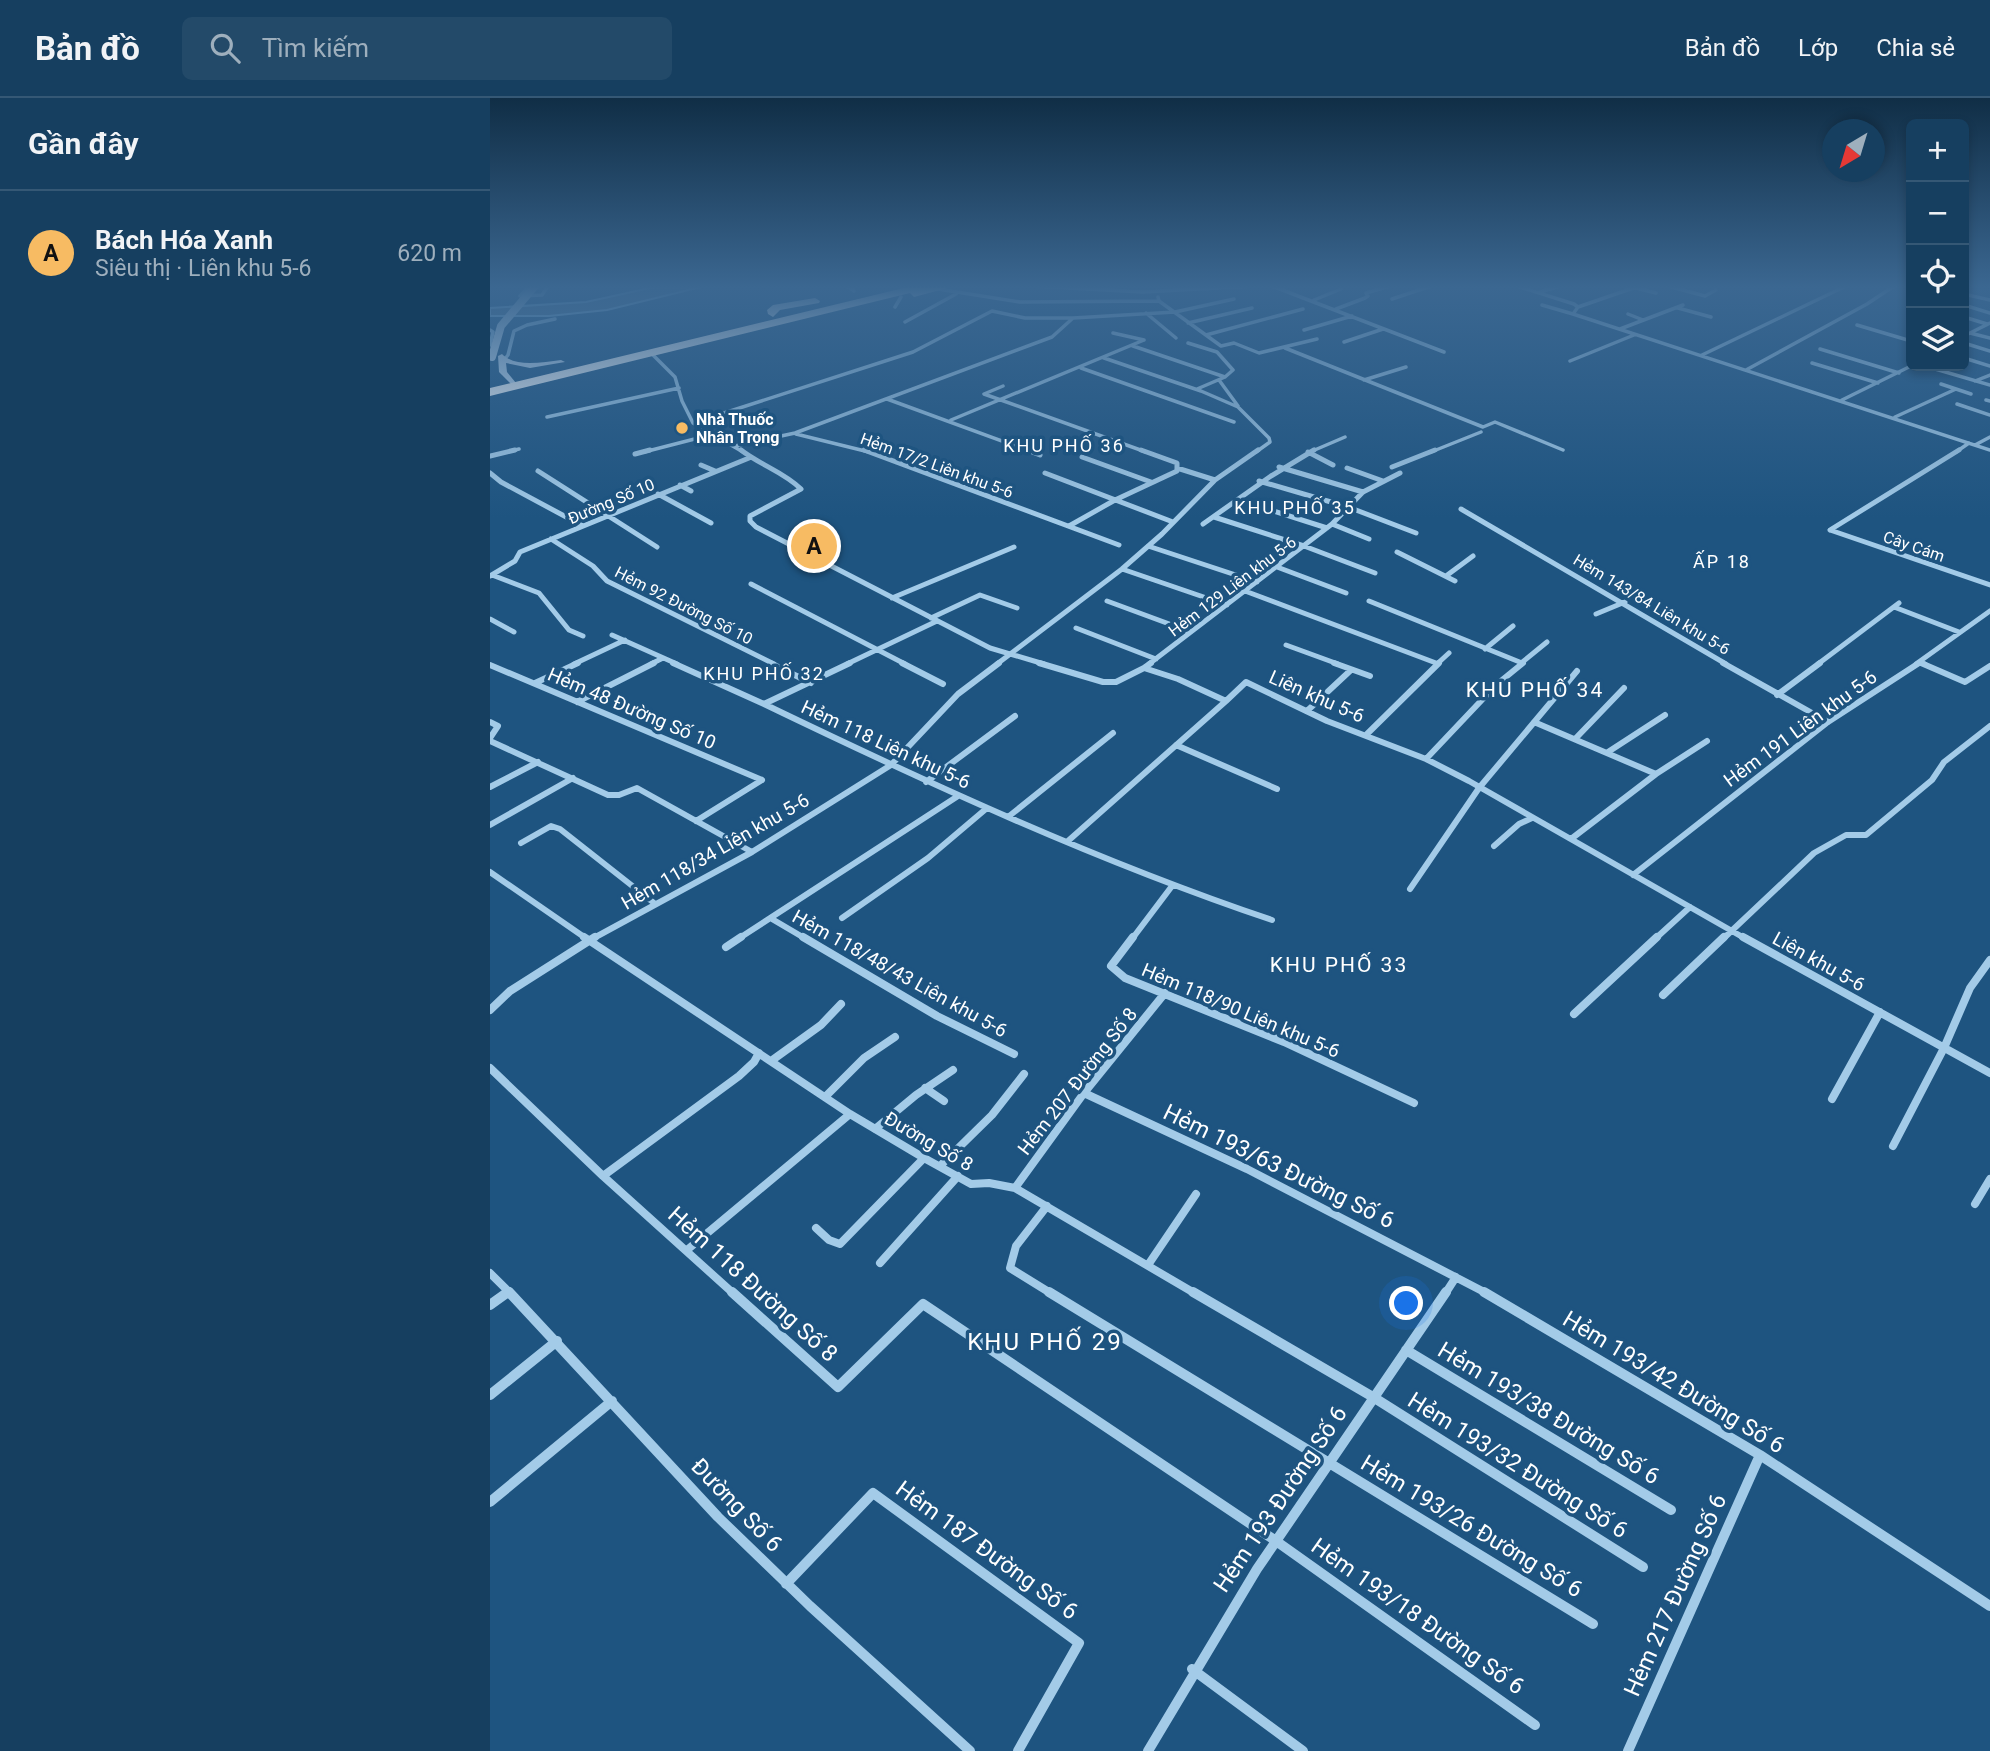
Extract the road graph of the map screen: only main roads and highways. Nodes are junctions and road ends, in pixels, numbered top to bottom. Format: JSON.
{"nodes":[{"id":1,"x":500,"y":363,"type":"edge"},
{"id":2,"x":518,"y":363,"type":"edge"},
{"id":3,"x":561,"y":363,"type":"edge"},
{"id":4,"x":562,"y":363,"type":"edge"},
{"id":5,"x":586,"y":363,"type":"edge"},
{"id":6,"x":593,"y":363,"type":"edge"},
{"id":7,"x":507,"y":378,"type":"junction"},
{"id":8,"x":491,"y":385,"type":"edge"}],
"edges":[{"from":1,"to":7,"type":"main road"},
{"from":2,"to":3,"type":"main road"},
{"from":4,"to":7,"type":"highway"},
{"from":5,"to":7,"type":"highway"},
{"from":6,"to":8,"type":"highway"},
{"from":7,"to":8,"type":"highway"}]}
